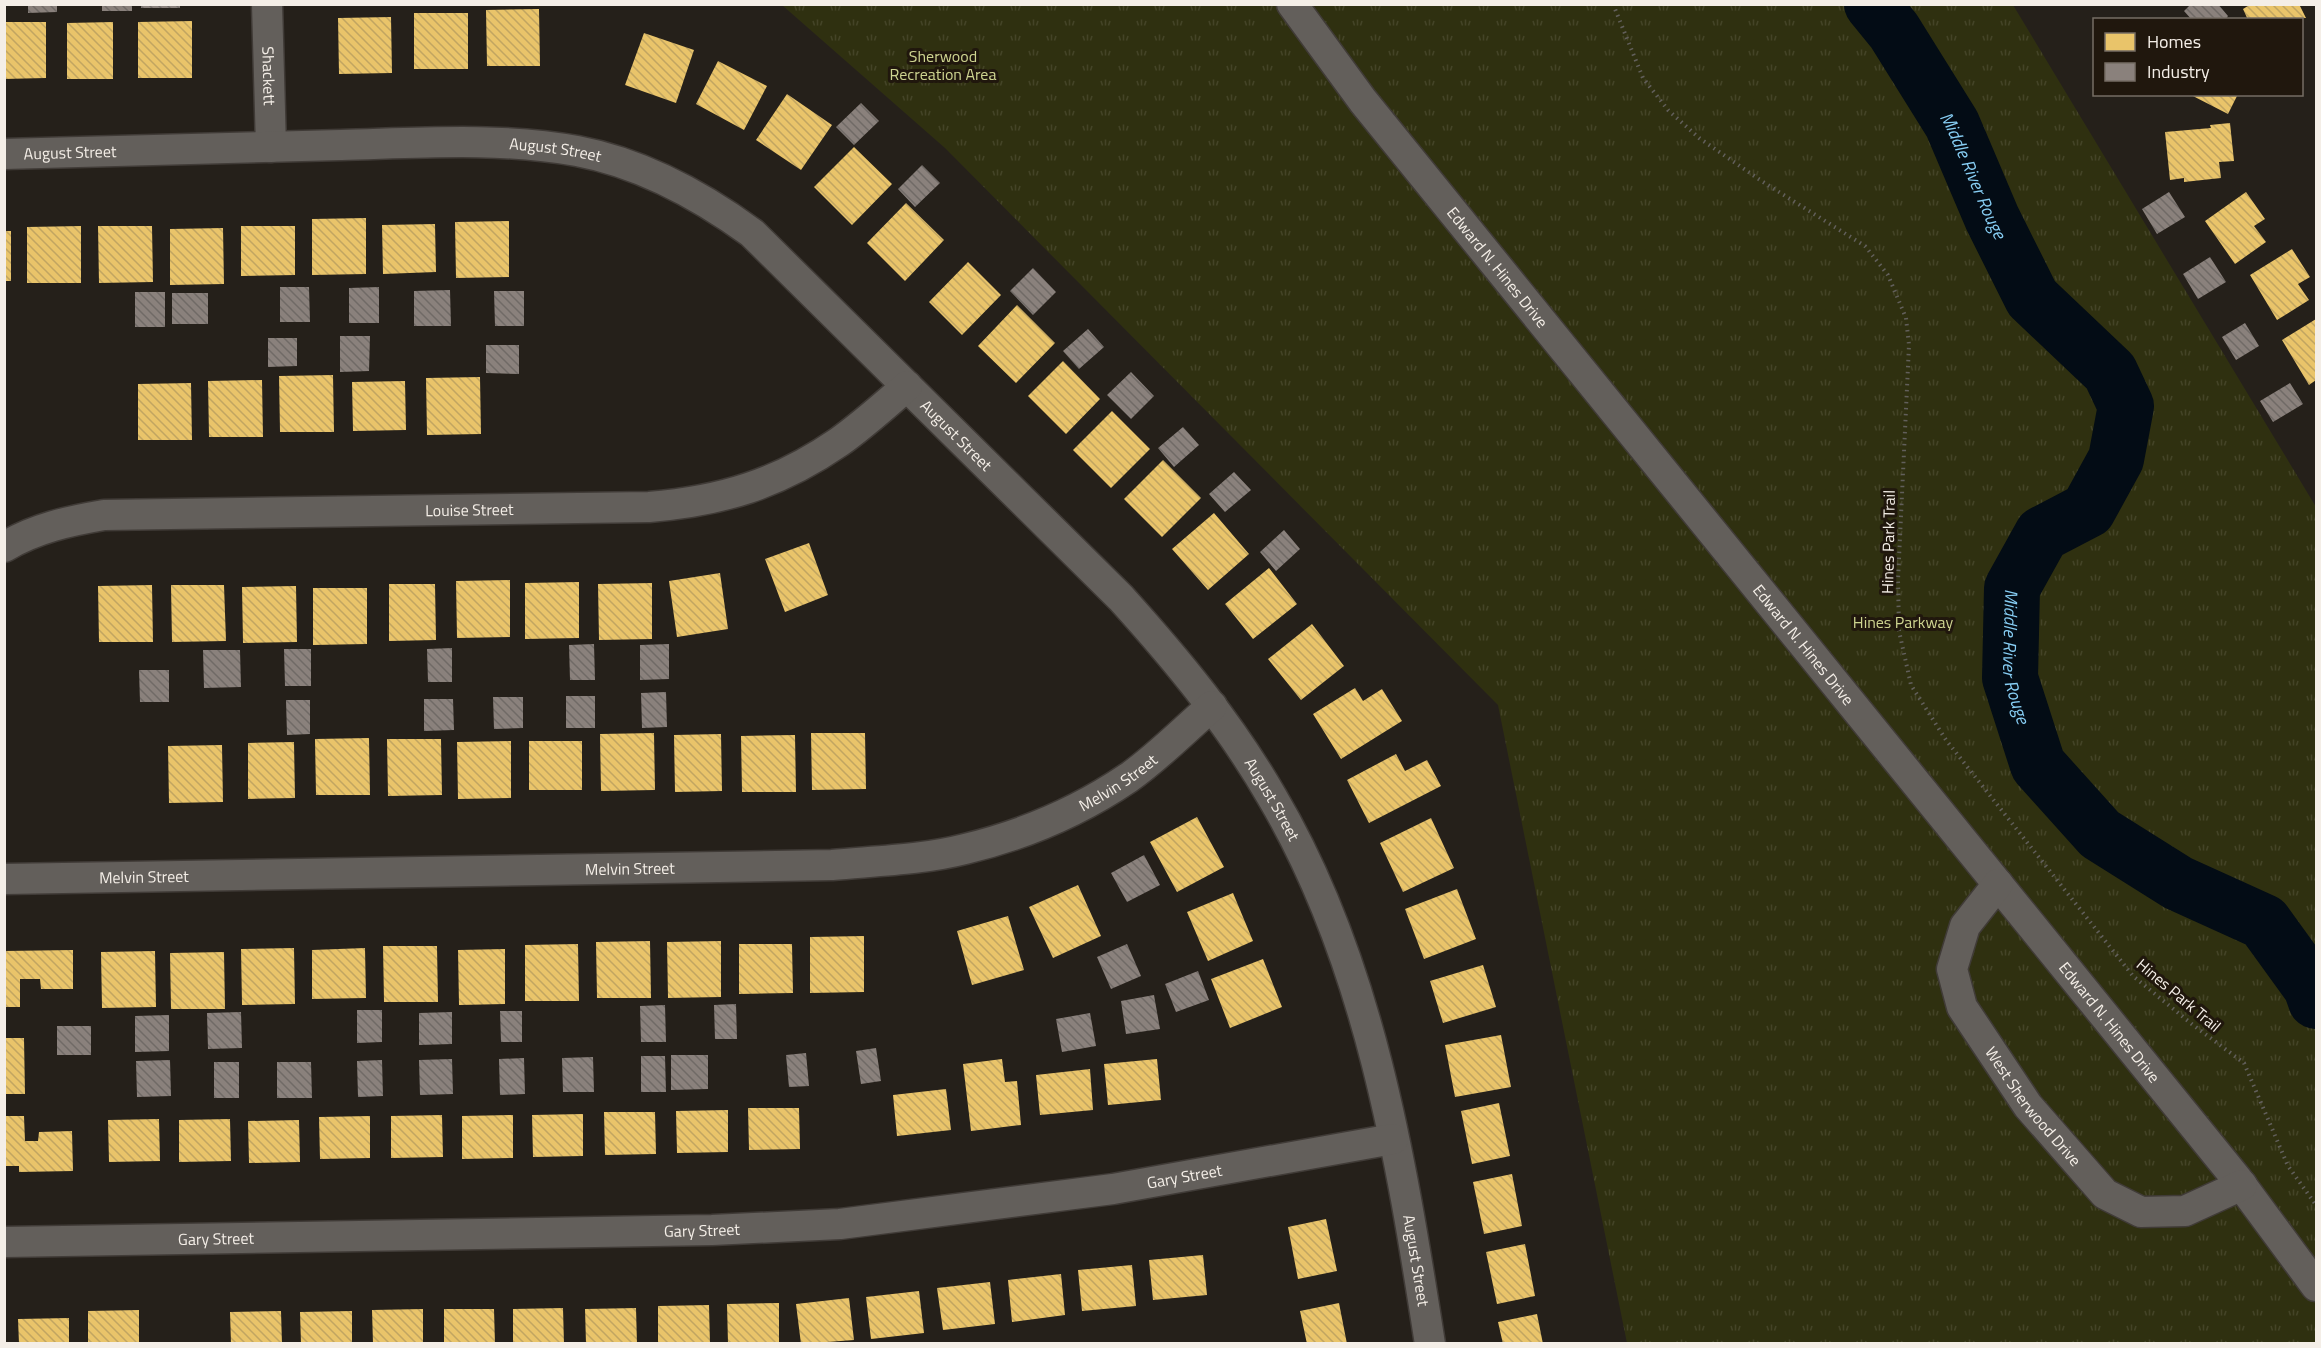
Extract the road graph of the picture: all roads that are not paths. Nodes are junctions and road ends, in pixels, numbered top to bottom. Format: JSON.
{"nodes":[{"id":1,"x":267,"y":4,"type":"edge"},
{"id":2,"x":1292,"y":4,"type":"edge"},
{"id":3,"x":271,"y":147,"type":"junction"},
{"id":4,"x":4,"y":154,"type":"edge"},
{"id":5,"x":907,"y":386,"type":"junction"},
{"id":6,"x":4,"y":547,"type":"edge"},
{"id":7,"x":1212,"y":706,"type":"junction"},
{"id":8,"x":4,"y":879,"type":"edge"},
{"id":9,"x":1998,"y":884,"type":"junction"},
{"id":10,"x":1393,"y":1139,"type":"junction"},
{"id":11,"x":2242,"y":1185,"type":"junction"},
{"id":12,"x":4,"y":1242,"type":"edge"},
{"id":13,"x":2316,"y":1286,"type":"edge"},
{"id":14,"x":1430,"y":1344,"type":"edge"}],
"edges":[{"from":1,"to":3,"type":"street","name":"Shackett"},
{"from":2,"to":9,"type":"street","name":"Edward N. Hines Drive"},
{"from":3,"to":4,"type":"street","name":"August Street"},
{"from":3,"to":5,"type":"street","name":"August Street"},
{"from":5,"to":6,"type":"street","name":"Louise Street"},
{"from":5,"to":7,"type":"street","name":"August Street"},
{"from":7,"to":8,"type":"street","name":"Melvin Street"},
{"from":7,"to":10,"type":"street","name":"August Street"},
{"from":9,"to":11,"type":"street","name":"Edward N. Hines Drive"},
{"from":9,"to":11,"type":"street","name":"West Sherwood Drive"},
{"from":10,"to":12,"type":"street","name":"Gary Street"},
{"from":10,"to":14,"type":"street","name":"August Street"},
{"from":11,"to":13,"type":"street","name":"Edward N. Hines Drive"}]}
